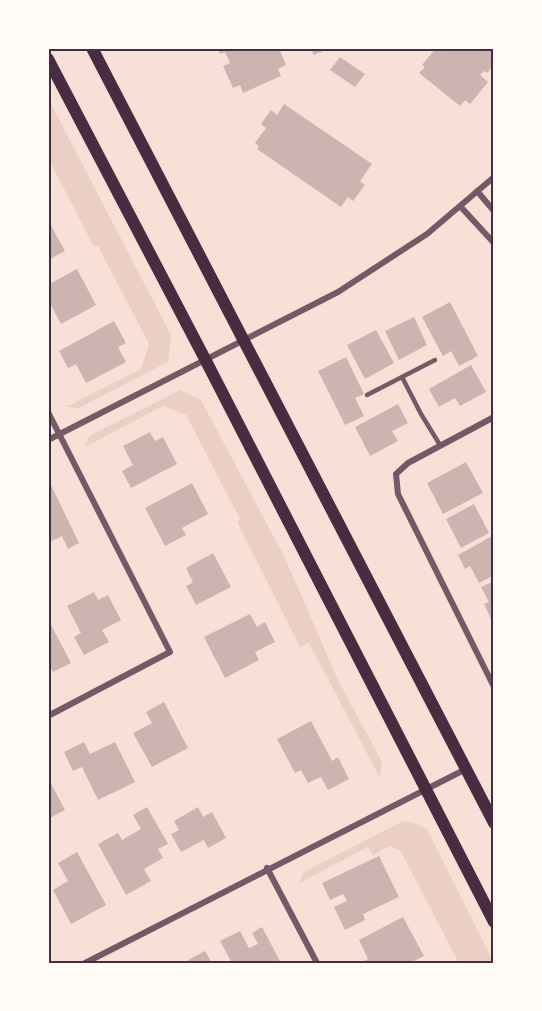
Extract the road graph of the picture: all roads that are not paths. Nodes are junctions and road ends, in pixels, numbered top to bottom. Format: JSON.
{"nodes":[{"id":1,"x":92,"y":48,"type":"edge"},
{"id":2,"x":48,"y":59,"type":"edge"},
{"id":3,"x":494,"y":177,"type":"edge"},
{"id":4,"x":477,"y":191,"type":"junction"},
{"id":5,"x":460,"y":206,"type":"junction"},
{"id":6,"x":494,"y":211,"type":"edge"},
{"id":7,"x":494,"y":243,"type":"edge"},
{"id":8,"x":243,"y":340,"type":"junction"},
{"id":9,"x":205,"y":359,"type":"junction"},
{"id":10,"x":435,"y":360,"type":"dead end"},
{"id":11,"x":402,"y":377,"type":"junction"},
{"id":12,"x":367,"y":395,"type":"dead end"},
{"id":13,"x":48,"y":412,"type":"edge"},
{"id":14,"x":494,"y":417,"type":"edge"},
{"id":15,"x":59,"y":434,"type":"junction"},
{"id":16,"x":48,"y":440,"type":"edge"},
{"id":17,"x":440,"y":445,"type":"junction"},
{"id":18,"x":494,"y":687,"type":"edge"},
{"id":19,"x":48,"y":716,"type":"edge"},
{"id":20,"x":466,"y":769,"type":"junction"},
{"id":21,"x":426,"y":789,"type":"junction"},
{"id":22,"x":494,"y":823,"type":"edge"},
{"id":23,"x":267,"y":868,"type":"junction"},
{"id":24,"x":494,"y":922,"type":"edge"},
{"id":25,"x":85,"y":963,"type":"edge"},
{"id":26,"x":317,"y":963,"type":"edge"}],
"edges":[{"from":1,"to":8,"type":"main road"},
{"from":2,"to":9,"type":"main road"},
{"from":3,"to":4,"type":"street"},
{"from":4,"to":5,"type":"street"},
{"from":4,"to":6,"type":"street"},
{"from":5,"to":7,"type":"street"},
{"from":5,"to":8,"type":"street"},
{"from":8,"to":9,"type":"street"},
{"from":8,"to":20,"type":"main road"},
{"from":9,"to":15,"type":"street"},
{"from":9,"to":21,"type":"main road"},
{"from":10,"to":11,"type":"lane"},
{"from":11,"to":12,"type":"lane"},
{"from":11,"to":17,"type":"lane"},
{"from":13,"to":15,"type":"street"},
{"from":14,"to":17,"type":"street"},
{"from":15,"to":16,"type":"street"},
{"from":15,"to":19,"type":"street"},
{"from":17,"to":18,"type":"street"},
{"from":20,"to":21,"type":"street"},
{"from":20,"to":22,"type":"main road"},
{"from":21,"to":23,"type":"street"},
{"from":21,"to":24,"type":"main road"},
{"from":23,"to":25,"type":"street"},
{"from":23,"to":26,"type":"street"}]}
